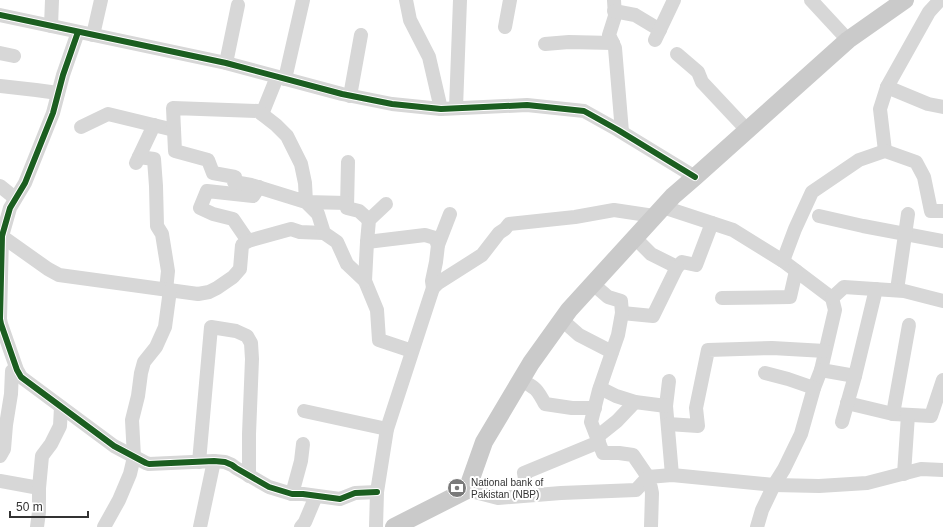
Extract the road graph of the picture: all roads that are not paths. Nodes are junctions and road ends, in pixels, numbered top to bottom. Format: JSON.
{"nodes":[{"id":1,"x":52,"y":0,"type":"edge"},
{"id":2,"x":101,"y":0,"type":"edge"},
{"id":3,"x":303,"y":0,"type":"edge"},
{"id":4,"x":406,"y":0,"type":"edge"},
{"id":5,"x":460,"y":0,"type":"edge"},
{"id":6,"x":510,"y":0,"type":"edge"},
{"id":7,"x":674,"y":0,"type":"edge"},
{"id":8,"x":811,"y":0,"type":"edge"},
{"id":9,"x":905,"y":0,"type":"edge"},
{"id":10,"x":940,"y":0,"type":"edge"},
{"id":11,"x":613,"y":3,"type":"edge"},
{"id":12,"x":238,"y":5,"type":"dead end"},
{"id":13,"x":0,"y":16,"type":"edge"},
{"id":14,"x":51,"y":26,"type":"junction"},
{"id":15,"x":505,"y":27,"type":"dead end"},
{"id":16,"x":78,"y":32,"type":"junction"},
{"id":17,"x":93,"y":35,"type":"junction"},
{"id":18,"x":361,"y":35,"type":"dead end"},
{"id":19,"x":848,"y":40,"type":"junction"},
{"id":20,"x":613,"y":43,"type":"junction"},
{"id":21,"x":545,"y":44,"type":"dead end"},
{"id":22,"x":677,"y":54,"type":"dead end"},
{"id":23,"x":226,"y":64,"type":"junction"},
{"id":24,"x":281,"y":78,"type":"junction"},
{"id":25,"x":0,"y":86,"type":"edge"},
{"id":26,"x":887,"y":87,"type":"junction"},
{"id":27,"x":58,"y":93,"type":"junction"},
{"id":28,"x":350,"y":96,"type":"junction"},
{"id":29,"x":943,"y":107,"type":"edge"},
{"id":30,"x":456,"y":108,"type":"junction"},
{"id":31,"x":441,"y":109,"type":"junction"},
{"id":32,"x":262,"y":114,"type":"junction"},
{"id":33,"x":154,"y":125,"type":"junction"},
{"id":34,"x":81,"y":127,"type":"dead end"},
{"id":35,"x":174,"y":130,"type":"junction"},
{"id":36,"x":747,"y":130,"type":"junction"},
{"id":37,"x":622,"y":132,"type":"junction"},
{"id":38,"x":884,"y":151,"type":"junction"},
{"id":39,"x":348,"y":162,"type":"dead end"},
{"id":40,"x":695,"y":177,"type":"junction"},
{"id":41,"x":0,"y":186,"type":"edge"},
{"id":42,"x":259,"y":187,"type":"junction"},
{"id":43,"x":15,"y":198,"type":"junction"},
{"id":44,"x":306,"y":202,"type":"junction"},
{"id":45,"x":347,"y":203,"type":"junction"},
{"id":46,"x":386,"y":204,"type":"dead end"},
{"id":47,"x":943,"y":211,"type":"edge"},
{"id":48,"x":659,"y":212,"type":"junction"},
{"id":49,"x":450,"y":214,"type":"dead end"},
{"id":50,"x":908,"y":214,"type":"dead end"},
{"id":51,"x":819,"y":216,"type":"dead end"},
{"id":52,"x":369,"y":220,"type":"junction"},
{"id":53,"x":712,"y":223,"type":"junction"},
{"id":54,"x":324,"y":233,"type":"junction"},
{"id":55,"x":906,"y":234,"type":"junction"},
{"id":56,"x":1,"y":235,"type":"edge"},
{"id":57,"x":635,"y":238,"type":"junction"},
{"id":58,"x":248,"y":241,"type":"junction"},
{"id":59,"x":943,"y":241,"type":"edge"},
{"id":60,"x":367,"y":242,"type":"junction"},
{"id":61,"x":438,"y":245,"type":"junction"},
{"id":62,"x":783,"y":261,"type":"junction"},
{"id":63,"x":677,"y":267,"type":"junction"},
{"id":64,"x":796,"y":272,"type":"junction"},
{"id":65,"x":365,"y":281,"type":"junction"},
{"id":66,"x":593,"y":284,"type":"junction"},
{"id":67,"x":434,"y":288,"type":"junction"},
{"id":68,"x":876,"y":289,"type":"junction"},
{"id":69,"x":168,"y":290,"type":"junction"},
{"id":70,"x":897,"y":290,"type":"junction"},
{"id":71,"x":722,"y":298,"type":"dead end"},
{"id":72,"x":832,"y":298,"type":"junction"},
{"id":73,"x":943,"y":301,"type":"edge"},
{"id":74,"x":622,"y":313,"type":"junction"},
{"id":75,"x":0,"y":319,"type":"edge"},
{"id":76,"x":562,"y":320,"type":"junction"},
{"id":77,"x":909,"y":324,"type":"dead end"},
{"id":78,"x":412,"y":351,"type":"junction"},
{"id":79,"x":825,"y":351,"type":"junction"},
{"id":80,"x":612,"y":352,"type":"junction"},
{"id":81,"x":821,"y":370,"type":"junction"},
{"id":82,"x":10,"y":371,"type":"edge"},
{"id":83,"x":765,"y":373,"type":"dead end"},
{"id":84,"x":855,"y":376,"type":"junction"},
{"id":85,"x":521,"y":380,"type":"junction"},
{"id":86,"x":943,"y":380,"type":"edge"},
{"id":87,"x":669,"y":381,"type":"dead end"},
{"id":88,"x":600,"y":388,"type":"junction"},
{"id":89,"x":814,"y":388,"type":"junction"},
{"id":90,"x":635,"y":402,"type":"junction"},
{"id":91,"x":847,"y":403,"type":"junction"},
{"id":92,"x":666,"y":406,"type":"junction"},
{"id":93,"x":61,"y":407,"type":"junction"},
{"id":94,"x":595,"y":408,"type":"junction"},
{"id":95,"x":938,"y":410,"type":"edge"},
{"id":96,"x":304,"y":411,"type":"dead end"},
{"id":97,"x":893,"y":414,"type":"junction"},
{"id":98,"x":908,"y":415,"type":"junction"},
{"id":99,"x":842,"y":422,"type":"dead end"},
{"id":100,"x":3,"y":424,"type":"edge"},
{"id":101,"x":668,"y":424,"type":"junction"},
{"id":102,"x":386,"y":430,"type":"junction"},
{"id":103,"x":598,"y":440,"type":"junction"},
{"id":104,"x":303,"y":444,"type":"dead end"},
{"id":105,"x":0,"y":456,"type":"edge"},
{"id":106,"x":134,"y":457,"type":"junction"},
{"id":107,"x":214,"y":461,"type":"junction"},
{"id":108,"x":199,"y":462,"type":"junction"},
{"id":109,"x":943,"y":470,"type":"edge"},
{"id":110,"x":904,"y":474,"type":"junction"},
{"id":111,"x":672,"y":475,"type":"junction"},
{"id":112,"x":249,"y":476,"type":"junction"},
{"id":113,"x":648,"y":477,"type":"junction"},
{"id":114,"x":0,"y":481,"type":"edge"},
{"id":115,"x":774,"y":485,"type":"junction"},
{"id":116,"x":39,"y":488,"type":"junction"},
{"id":117,"x":467,"y":490,"type":"junction"},
{"id":118,"x":377,"y":492,"type":"junction"},
{"id":119,"x":292,"y":494,"type":"junction"},
{"id":120,"x":316,"y":496,"type":"junction"},
{"id":121,"x":528,"y":496,"type":"junction"},
{"id":122,"x":37,"y":527,"type":"edge"},
{"id":123,"x":104,"y":527,"type":"edge"},
{"id":124,"x":200,"y":527,"type":"edge"},
{"id":125,"x":301,"y":527,"type":"edge"},
{"id":126,"x":376,"y":527,"type":"edge"},
{"id":127,"x":394,"y":527,"type":"edge"},
{"id":128,"x":651,"y":527,"type":"edge"},
{"id":129,"x":757,"y":527,"type":"edge"}],
"edges":[{"from":1,"to":14,"type":"street"},
{"from":2,"to":17,"type":"street"},
{"from":3,"to":24,"type":"street"},
{"from":4,"to":31,"type":"street"},
{"from":5,"to":30,"type":"street"},
{"from":6,"to":15,"type":"street"},
{"from":7,"to":11,"type":"street"},
{"from":8,"to":19,"type":"street"},
{"from":9,"to":19,"type":"main road"},
{"from":10,"to":26,"type":"street"},
{"from":11,"to":20,"type":"street"},
{"from":12,"to":23,"type":"street"},
{"from":13,"to":14,"type":"street"},
{"from":14,"to":16,"type":"street"},
{"from":16,"to":17,"type":"street"},
{"from":16,"to":27,"type":"street"},
{"from":17,"to":23,"type":"street"},
{"from":18,"to":28,"type":"street"},
{"from":19,"to":36,"type":"main road"},
{"from":20,"to":21,"type":"street"},
{"from":20,"to":37,"type":"street"},
{"from":22,"to":36,"type":"street"},
{"from":23,"to":24,"type":"street"},
{"from":24,"to":28,"type":"street"},
{"from":24,"to":32,"type":"street"},
{"from":25,"to":27,"type":"street"},
{"from":26,"to":29,"type":"street"},
{"from":26,"to":38,"type":"street"},
{"from":27,"to":43,"type":"street"},
{"from":28,"to":31,"type":"street"},
{"from":30,"to":31,"type":"street"},
{"from":30,"to":37,"type":"street"},
{"from":32,"to":35,"type":"street"},
{"from":32,"to":44,"type":"street"},
{"from":33,"to":34,"type":"street"},
{"from":33,"to":35,"type":"street"},
{"from":33,"to":69,"type":"street"},
{"from":35,"to":42,"type":"street"},
{"from":36,"to":40,"type":"main road"},
{"from":37,"to":40,"type":"street"},
{"from":38,"to":47,"type":"street"},
{"from":38,"to":62,"type":"street"},
{"from":39,"to":45,"type":"street"},
{"from":40,"to":48,"type":"main road"},
{"from":41,"to":43,"type":"street"},
{"from":42,"to":44,"type":"street"},
{"from":42,"to":58,"type":"street"},
{"from":43,"to":56,"type":"street"},
{"from":44,"to":45,"type":"street"},
{"from":44,"to":54,"type":"street"},
{"from":45,"to":52,"type":"street"},
{"from":46,"to":52,"type":"street"},
{"from":48,"to":53,"type":"street"},
{"from":48,"to":57,"type":"main road"},
{"from":48,"to":67,"type":"street"},
{"from":49,"to":61,"type":"street"},
{"from":50,"to":55,"type":"street"},
{"from":51,"to":55,"type":"street"},
{"from":52,"to":60,"type":"street"},
{"from":53,"to":62,"type":"street"},
{"from":53,"to":63,"type":"street"},
{"from":54,"to":58,"type":"street"},
{"from":54,"to":65,"type":"street"},
{"from":55,"to":59,"type":"street"},
{"from":55,"to":70,"type":"street"},
{"from":56,"to":69,"type":"street"},
{"from":56,"to":75,"type":"street"},
{"from":57,"to":63,"type":"street"},
{"from":57,"to":66,"type":"main road"},
{"from":58,"to":69,"type":"street"},
{"from":60,"to":61,"type":"street"},
{"from":60,"to":65,"type":"street"},
{"from":61,"to":67,"type":"street"},
{"from":62,"to":64,"type":"street"},
{"from":63,"to":74,"type":"street"},
{"from":64,"to":71,"type":"street"},
{"from":64,"to":72,"type":"street"},
{"from":65,"to":78,"type":"street"},
{"from":66,"to":74,"type":"street"},
{"from":66,"to":76,"type":"main road"},
{"from":67,"to":78,"type":"street"},
{"from":68,"to":70,"type":"street"},
{"from":68,"to":72,"type":"street"},
{"from":68,"to":84,"type":"street"},
{"from":69,"to":106,"type":"street"},
{"from":70,"to":73,"type":"street"},
{"from":72,"to":79,"type":"street"},
{"from":74,"to":80,"type":"street"},
{"from":75,"to":82,"type":"street"},
{"from":76,"to":80,"type":"street"},
{"from":76,"to":85,"type":"main road"},
{"from":77,"to":97,"type":"street"},
{"from":78,"to":102,"type":"street"},
{"from":79,"to":81,"type":"street"},
{"from":79,"to":101,"type":"street"},
{"from":80,"to":88,"type":"street"},
{"from":81,"to":84,"type":"street"},
{"from":81,"to":89,"type":"street"},
{"from":82,"to":93,"type":"street"},
{"from":82,"to":100,"type":"street"},
{"from":83,"to":89,"type":"street"},
{"from":84,"to":91,"type":"street"},
{"from":85,"to":94,"type":"street"},
{"from":85,"to":117,"type":"main road"},
{"from":86,"to":95,"type":"street"},
{"from":87,"to":92,"type":"street"},
{"from":88,"to":90,"type":"street"},
{"from":88,"to":94,"type":"street"},
{"from":89,"to":115,"type":"street"},
{"from":90,"to":92,"type":"street"},
{"from":90,"to":103,"type":"street"},
{"from":91,"to":97,"type":"street"},
{"from":91,"to":99,"type":"street"},
{"from":92,"to":101,"type":"street"},
{"from":93,"to":106,"type":"street"},
{"from":93,"to":116,"type":"street"},
{"from":94,"to":103,"type":"street"},
{"from":95,"to":98,"type":"street"},
{"from":96,"to":102,"type":"street"},
{"from":97,"to":98,"type":"street"},
{"from":98,"to":110,"type":"street"},
{"from":100,"to":105,"type":"street"},
{"from":101,"to":111,"type":"street"},
{"from":102,"to":118,"type":"street"},
{"from":103,"to":113,"type":"street"},
{"from":103,"to":121,"type":"street"},
{"from":104,"to":119,"type":"street"},
{"from":106,"to":108,"type":"street"},
{"from":106,"to":123,"type":"street"},
{"from":107,"to":108,"type":"street"},
{"from":107,"to":112,"type":"street"},
{"from":107,"to":124,"type":"street"},
{"from":108,"to":112,"type":"street"},
{"from":109,"to":110,"type":"street"},
{"from":110,"to":115,"type":"street"},
{"from":111,"to":113,"type":"street"},
{"from":111,"to":115,"type":"street"},
{"from":112,"to":119,"type":"street"},
{"from":113,"to":121,"type":"street"},
{"from":113,"to":128,"type":"street"},
{"from":114,"to":116,"type":"street"},
{"from":115,"to":129,"type":"street"},
{"from":116,"to":122,"type":"street"},
{"from":117,"to":121,"type":"street"},
{"from":117,"to":127,"type":"main road"},
{"from":118,"to":120,"type":"street"},
{"from":118,"to":126,"type":"street"},
{"from":119,"to":120,"type":"street"},
{"from":120,"to":125,"type":"street"}]}
